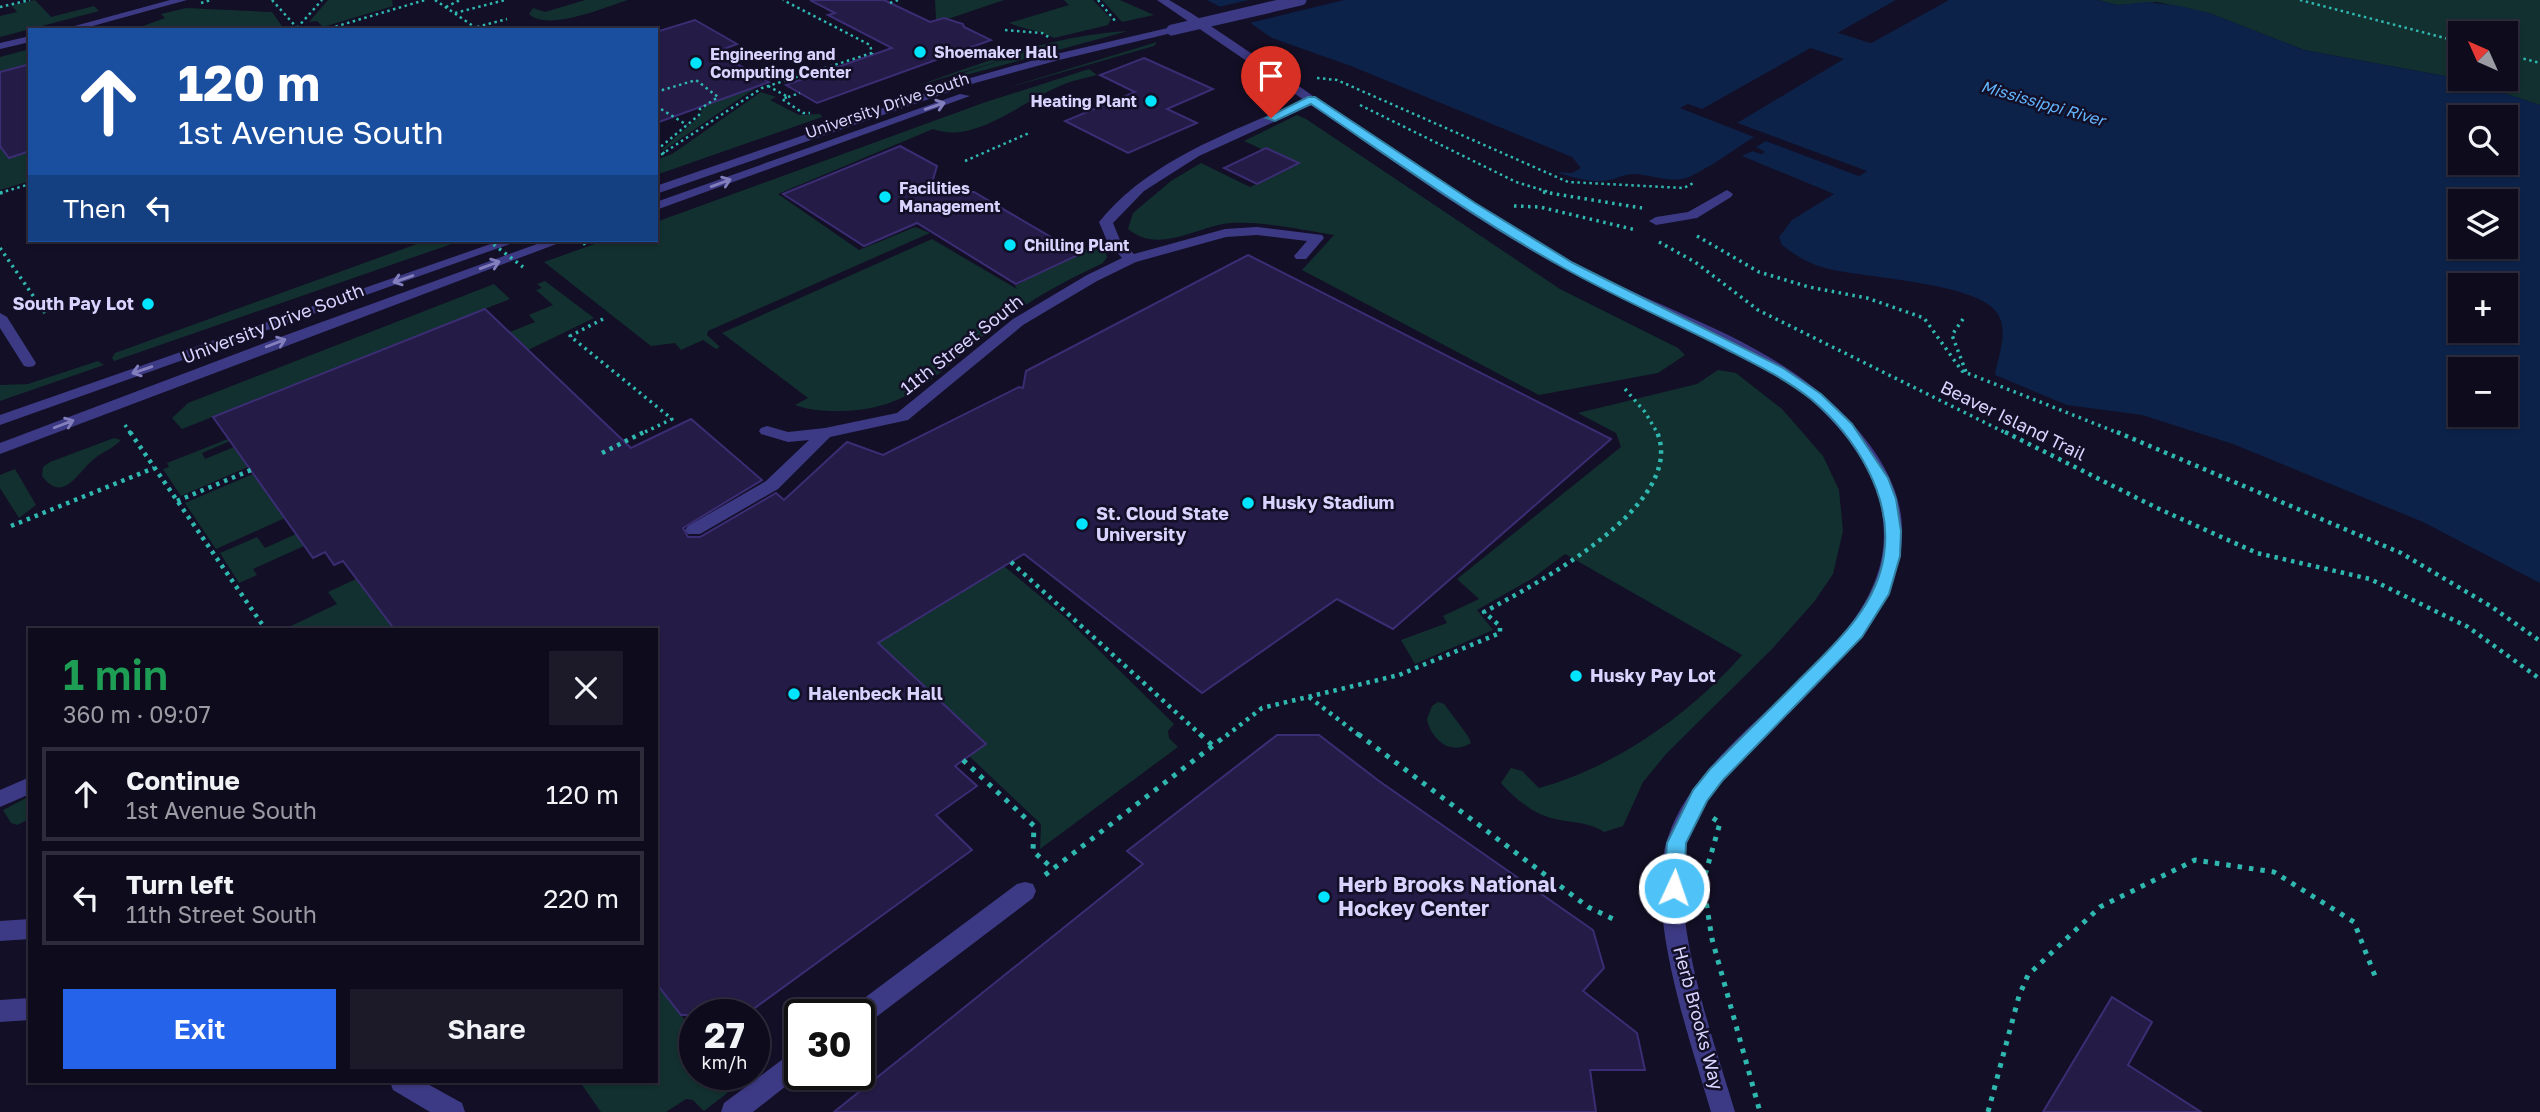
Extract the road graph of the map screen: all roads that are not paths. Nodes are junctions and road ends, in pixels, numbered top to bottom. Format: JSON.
{"nodes":[{"id":1,"x":182,"y":0,"type":"edge"},
{"id":2,"x":1162,"y":0,"type":"edge"},
{"id":3,"x":1301,"y":0,"type":"edge"},
{"id":4,"x":73,"y":28,"type":"edge"},
{"id":5,"x":28,"y":40,"type":"edge"},
{"id":6,"x":1130,"y":41,"type":"junction"},
{"id":7,"x":0,"y":47,"type":"edge"},
{"id":8,"x":1312,"y":100,"type":"junction"},
{"id":9,"x":658,"y":189,"type":"edge"},
{"id":10,"x":1727,"y":194,"type":"dead end"},
{"id":11,"x":658,"y":204,"type":"edge"},
{"id":12,"x":1656,"y":221,"type":"dead end"},
{"id":13,"x":508,"y":242,"type":"edge"},
{"id":14,"x":555,"y":242,"type":"edge"},
{"id":15,"x":1301,"y":256,"type":"dead end"},
{"id":16,"x":1131,"y":259,"type":"junction"},
{"id":17,"x":0,"y":317,"type":"edge"},
{"id":18,"x":29,"y":363,"type":"dead end"},
{"id":19,"x":0,"y":420,"type":"edge"},
{"id":20,"x":767,"y":431,"type":"dead end"},
{"id":21,"x":825,"y":433,"type":"junction"},
{"id":22,"x":0,"y":449,"type":"edge"},
{"id":23,"x":694,"y":530,"type":"dead end"},
{"id":24,"x":28,"y":786,"type":"edge"},
{"id":25,"x":0,"y":799,"type":"edge"},
{"id":26,"x":1025,"y":891,"type":"road end"},
{"id":27,"x":28,"y":929,"type":"edge"},
{"id":28,"x":0,"y":931,"type":"edge"},
{"id":29,"x":875,"y":1004,"type":"edge"},
{"id":30,"x":28,"y":1009,"type":"edge"},
{"id":31,"x":0,"y":1011,"type":"edge"},
{"id":32,"x":784,"y":1073,"type":"edge"},
{"id":33,"x":404,"y":1083,"type":"edge"},
{"id":34,"x":453,"y":1112,"type":"edge"},
{"id":35,"x":733,"y":1112,"type":"edge"},
{"id":36,"x":1723,"y":1112,"type":"edge"}],
"edges":[{"from":1,"to":4,"type":"street"},
{"from":2,"to":8,"type":"street","name":"Herb Brooks Way"},
{"from":3,"to":6,"type":"street","name":"University Drive South","bridge":true},
{"from":5,"to":7,"type":"street"},
{"from":6,"to":9,"type":"street","name":"University Drive South"},
{"from":11,"to":6,"type":"street","name":"University Drive South","one_way":true},
{"from":8,"to":16,"type":"street"},
{"from":8,"to":36,"type":"street","name":"Herb Brooks Way"},
{"from":10,"to":12,"type":"street"},
{"from":13,"to":19,"type":"street","name":"University Drive South","one_way":true},
{"from":22,"to":14,"type":"street","name":"University Drive South","one_way":true},
{"from":15,"to":16,"type":"street","name":"11th Street South"},
{"from":16,"to":21,"type":"street","name":"11th Street South"},
{"from":17,"to":18,"type":"street"},
{"from":20,"to":21,"type":"street","name":"11th Street South"},
{"from":21,"to":23,"type":"street"},
{"from":24,"to":25,"type":"street"},
{"from":26,"to":29,"type":"street"},
{"from":27,"to":28,"type":"street"},
{"from":30,"to":31,"type":"street"},
{"from":32,"to":35,"type":"street"},
{"from":33,"to":34,"type":"street"}]}
